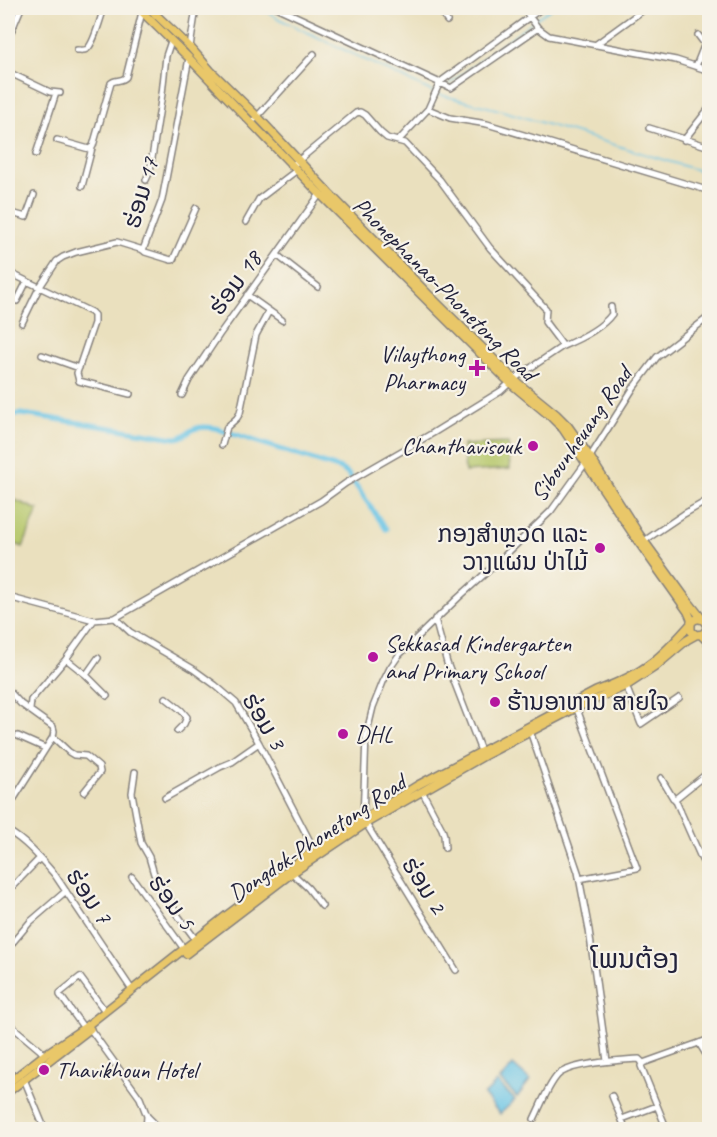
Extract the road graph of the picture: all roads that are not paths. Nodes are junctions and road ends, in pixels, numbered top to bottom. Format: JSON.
{"nodes":[{"id":1,"x":21,"y":8,"type":"edge"},
{"id":2,"x":104,"y":8,"type":"edge"},
{"id":3,"x":150,"y":8,"type":"edge"},
{"id":4,"x":196,"y":8,"type":"edge"},
{"id":5,"x":278,"y":8,"type":"edge"},
{"id":6,"x":439,"y":8,"type":"edge"},
{"id":7,"x":523,"y":8,"type":"edge"},
{"id":8,"x":542,"y":8,"type":"edge"},
{"id":9,"x":646,"y":8,"type":"edge"},
{"id":10,"x":141,"y":9,"type":"edge"},
{"id":11,"x":530,"y":17,"type":"junction"},
{"id":12,"x":8,"y":18,"type":"edge"},
{"id":13,"x":15,"y":21,"type":"junction"},
{"id":14,"x":447,"y":21,"type":"dead end"},
{"id":15,"x":538,"y":27,"type":"junction"},
{"id":16,"x":698,"y":35,"type":"dead end"},
{"id":17,"x":8,"y":39,"type":"edge"},
{"id":18,"x":171,"y":41,"type":"junction"},
{"id":19,"x":595,"y":45,"type":"junction"},
{"id":20,"x":190,"y":47,"type":"junction"},
{"id":21,"x":77,"y":50,"type":"dead end"},
{"id":22,"x":314,"y":54,"type":"dead end"},
{"id":23,"x":189,"y":58,"type":"junction"},
{"id":24,"x":696,"y":66,"type":"junction"},
{"id":25,"x":710,"y":71,"type":"edge"},
{"id":26,"x":8,"y":72,"type":"edge"},
{"id":27,"x":208,"y":73,"type":"junction"},
{"id":28,"x":443,"y":85,"type":"junction"},
{"id":29,"x":428,"y":107,"type":"junction"},
{"id":30,"x":710,"y":107,"type":"edge"},
{"id":31,"x":258,"y":117,"type":"junction"},
{"id":32,"x":251,"y":122,"type":"junction"},
{"id":33,"x":649,"y":128,"type":"dead end"},
{"id":34,"x":57,"y":140,"type":"dead end"},
{"id":35,"x":684,"y":140,"type":"junction"},
{"id":36,"x":398,"y":141,"type":"junction"},
{"id":37,"x":710,"y":147,"type":"edge"},
{"id":38,"x":92,"y":148,"type":"junction"},
{"id":39,"x":36,"y":154,"type":"dead end"},
{"id":40,"x":296,"y":165,"type":"junction"},
{"id":41,"x":146,"y":180,"type":"dead end"},
{"id":42,"x":82,"y":186,"type":"dead end"},
{"id":43,"x":710,"y":191,"type":"edge"},
{"id":44,"x":321,"y":194,"type":"junction"},
{"id":45,"x":34,"y":195,"type":"dead end"},
{"id":46,"x":196,"y":208,"type":"dead end"},
{"id":47,"x":8,"y":212,"type":"edge"},
{"id":48,"x":246,"y":222,"type":"dead end"},
{"id":49,"x":143,"y":250,"type":"junction"},
{"id":50,"x":277,"y":255,"type":"junction"},
{"id":51,"x":8,"y":272,"type":"edge"},
{"id":52,"x":27,"y":282,"type":"junction"},
{"id":53,"x":318,"y":287,"type":"dead end"},
{"id":54,"x":39,"y":288,"type":"junction"},
{"id":55,"x":247,"y":295,"type":"junction"},
{"id":56,"x":17,"y":301,"type":"dead end"},
{"id":57,"x":611,"y":307,"type":"dead end"},
{"id":58,"x":269,"y":311,"type":"junction"},
{"id":59,"x":710,"y":316,"type":"edge"},
{"id":60,"x":282,"y":320,"type":"dead end"},
{"id":61,"x":22,"y":323,"type":"dead end"},
{"id":62,"x":563,"y":346,"type":"junction"},
{"id":63,"x":42,"y":354,"type":"dead end"},
{"id":64,"x":79,"y":368,"type":"junction"},
{"id":65,"x":512,"y":381,"type":"junction"},
{"id":66,"x":130,"y":394,"type":"dead end"},
{"id":67,"x":182,"y":395,"type":"dead end"},
{"id":68,"x":222,"y":446,"type":"dead end"},
{"id":69,"x":588,"y":460,"type":"junction"},
{"id":70,"x":710,"y":500,"type":"edge"},
{"id":71,"x":637,"y":536,"type":"junction"},
{"id":72,"x":644,"y":541,"type":"junction"},
{"id":73,"x":8,"y":597,"type":"edge"},
{"id":74,"x":115,"y":618,"type":"junction"},
{"id":75,"x":435,"y":619,"type":"junction"},
{"id":76,"x":94,"y":620,"type":"junction"},
{"id":77,"x":691,"y":624,"type":"junction"},
{"id":78,"x":707,"y":626,"type":"edge"},
{"id":79,"x":699,"y":635,"type":"junction"},
{"id":80,"x":710,"y":644,"type":"edge"},
{"id":81,"x":671,"y":650,"type":"junction"},
{"id":82,"x":98,"y":658,"type":"dead end"},
{"id":83,"x":66,"y":659,"type":"junction"},
{"id":84,"x":86,"y":675,"type":"junction"},
{"id":85,"x":626,"y":686,"type":"junction"},
{"id":86,"x":8,"y":690,"type":"edge"},
{"id":87,"x":107,"y":696,"type":"dead end"},
{"id":88,"x":166,"y":698,"type":"dead end"},
{"id":89,"x":679,"y":698,"type":"dead end"},
{"id":90,"x":575,"y":705,"type":"junction"},
{"id":91,"x":30,"y":710,"type":"junction"},
{"id":92,"x":530,"y":729,"type":"junction"},
{"id":93,"x":177,"y":731,"type":"dead end"},
{"id":94,"x":18,"y":736,"type":"dead end"},
{"id":95,"x":53,"y":736,"type":"junction"},
{"id":96,"x":259,"y":743,"type":"junction"},
{"id":97,"x":45,"y":748,"type":"junction"},
{"id":98,"x":482,"y":751,"type":"junction"},
{"id":99,"x":710,"y":771,"type":"edge"},
{"id":100,"x":135,"y":772,"type":"dead end"},
{"id":101,"x":661,"y":778,"type":"dead end"},
{"id":102,"x":422,"y":791,"type":"junction"},
{"id":103,"x":84,"y":792,"type":"dead end"},
{"id":104,"x":165,"y":798,"type":"dead end"},
{"id":105,"x":675,"y":799,"type":"junction"},
{"id":106,"x":8,"y":804,"type":"edge"},
{"id":107,"x":364,"y":822,"type":"junction"},
{"id":108,"x":8,"y":831,"type":"edge"},
{"id":109,"x":445,"y":848,"type":"dead end"},
{"id":110,"x":316,"y":853,"type":"junction"},
{"id":111,"x":40,"y":858,"type":"junction"},
{"id":112,"x":702,"y":860,"type":"dead end"},
{"id":113,"x":292,"y":873,"type":"junction"},
{"id":114,"x":132,"y":877,"type":"dead end"},
{"id":115,"x":579,"y":879,"type":"junction"},
{"id":116,"x":8,"y":891,"type":"edge"},
{"id":117,"x":66,"y":891,"type":"junction"},
{"id":118,"x":322,"y":906,"type":"dead end"},
{"id":119,"x":196,"y":940,"type":"junction"},
{"id":120,"x":8,"y":948,"type":"edge"},
{"id":121,"x":184,"y":949,"type":"junction"},
{"id":122,"x":456,"y":970,"type":"dead end"},
{"id":123,"x":132,"y":990,"type":"junction"},
{"id":124,"x":105,"y":1011,"type":"junction"},
{"id":125,"x":8,"y":1023,"type":"edge"},
{"id":126,"x":87,"y":1028,"type":"junction"},
{"id":127,"x":710,"y":1039,"type":"edge"},
{"id":128,"x":699,"y":1042,"type":"junction"},
{"id":129,"x":44,"y":1055,"type":"junction"},
{"id":130,"x":607,"y":1061,"type":"junction"},
{"id":131,"x":710,"y":1061,"type":"edge"},
{"id":132,"x":643,"y":1063,"type":"junction"},
{"id":133,"x":24,"y":1079,"type":"junction"},
{"id":134,"x":8,"y":1083,"type":"edge"},
{"id":135,"x":8,"y":1092,"type":"edge"},
{"id":136,"x":612,"y":1096,"type":"dead end"},
{"id":137,"x":657,"y":1106,"type":"junction"},
{"id":138,"x":147,"y":1116,"type":"junction"},
{"id":139,"x":534,"y":1119,"type":"dead end"},
{"id":140,"x":622,"y":1119,"type":"junction"},
{"id":141,"x":45,"y":1130,"type":"edge"},
{"id":142,"x":146,"y":1130,"type":"edge"},
{"id":143,"x":161,"y":1130,"type":"edge"},
{"id":144,"x":626,"y":1130,"type":"edge"},
{"id":145,"x":667,"y":1130,"type":"edge"}],
"edges":[{"from":1,"to":13,"type":"street"},
{"from":2,"to":21,"type":"street"},
{"from":3,"to":20,"type":"main road","name":"Phonephanao-Phonetong Road"},
{"from":4,"to":20,"type":"street"},
{"from":5,"to":28,"type":"street"},
{"from":6,"to":14,"type":"street"},
{"from":7,"to":11,"type":"street"},
{"from":8,"to":11,"type":"street"},
{"from":9,"to":19,"type":"street"},
{"from":10,"to":18,"type":"main road","name":"Phonephanao-Phonetong Road"},
{"from":10,"to":38,"type":"street"},
{"from":11,"to":15,"type":"street"},
{"from":11,"to":28,"type":"street"},
{"from":12,"to":13,"type":"street"},
{"from":13,"to":17,"type":"street"},
{"from":15,"to":19,"type":"street"},
{"from":15,"to":28,"type":"street"},
{"from":16,"to":24,"type":"street"},
{"from":18,"to":23,"type":"main road","name":"Phonephanao-Phonetong Road"},
{"from":18,"to":41,"type":"street"},
{"from":19,"to":24,"type":"street"},
{"from":20,"to":27,"type":"main road","name":"Phonephanao-Phonetong Road"},
{"from":22,"to":31,"type":"street"},
{"from":23,"to":27,"type":"main road","name":"Phonephanao-Phonetong Road"},
{"from":23,"to":49,"type":"street","name":"ຮ່ອມ 17"},
{"from":24,"to":25,"type":"street"},
{"from":26,"to":39,"type":"street"},
{"from":27,"to":31,"type":"main road","name":"Phonephanao-Phonetong Road"},
{"from":27,"to":32,"type":"main road","name":"Phonephanao-Phonetong Road"},
{"from":28,"to":29,"type":"street"},
{"from":29,"to":36,"type":"street"},
{"from":29,"to":43,"type":"street"},
{"from":30,"to":35,"type":"street"},
{"from":31,"to":32,"type":"street"},
{"from":31,"to":40,"type":"main road","name":"Phonephanao-Phonetong Road"},
{"from":32,"to":40,"type":"main road","name":"Phonephanao-Phonetong Road"},
{"from":33,"to":35,"type":"street"},
{"from":34,"to":38,"type":"street"},
{"from":35,"to":37,"type":"street"},
{"from":36,"to":40,"type":"street"},
{"from":36,"to":62,"type":"street"},
{"from":38,"to":42,"type":"street"},
{"from":40,"to":44,"type":"main road","name":"Phonephanao-Phonetong Road"},
{"from":40,"to":48,"type":"street"},
{"from":40,"to":65,"type":"main road","name":"Phonephanao-Phonetong Road"},
{"from":44,"to":50,"type":"street","name":"ຮ່ອມ 18"},
{"from":44,"to":65,"type":"main road","name":"Phonephanao-Phonetong Road"},
{"from":45,"to":47,"type":"street"},
{"from":46,"to":49,"type":"street","name":"ຮ່ອມ 17"},
{"from":49,"to":54,"type":"street"},
{"from":50,"to":53,"type":"street"},
{"from":50,"to":55,"type":"street","name":"ຮ່ອມ 18"},
{"from":51,"to":52,"type":"street"},
{"from":52,"to":54,"type":"street"},
{"from":52,"to":56,"type":"street"},
{"from":54,"to":61,"type":"street"},
{"from":54,"to":64,"type":"street"},
{"from":55,"to":58,"type":"street"},
{"from":55,"to":67,"type":"street","name":"ຮ່ອມ 18"},
{"from":57,"to":62,"type":"street"},
{"from":58,"to":60,"type":"street"},
{"from":58,"to":68,"type":"street"},
{"from":59,"to":69,"type":"street","name":"Sibounheuang Road"},
{"from":62,"to":65,"type":"street"},
{"from":63,"to":64,"type":"street"},
{"from":64,"to":66,"type":"street"},
{"from":65,"to":69,"type":"main road","name":"Phonephanao-Phonetong Road"},
{"from":65,"to":74,"type":"street"},
{"from":69,"to":71,"type":"main road","name":"Phonephanao-Phonetong Road"},
{"from":69,"to":75,"type":"street","name":"Sibounheuang Road"},
{"from":70,"to":72,"type":"street"},
{"from":71,"to":72,"type":"main road","name":"Phonephanao-Phonetong Road"},
{"from":71,"to":77,"type":"main road","name":"Phonephanao-Phonetong Road"},
{"from":72,"to":78,"type":"main road","name":"Phonephanao-Phonetong Road"},
{"from":73,"to":76,"type":"street"},
{"from":74,"to":76,"type":"street"},
{"from":74,"to":96,"type":"street","name":"ຮ່ອມ 3"},
{"from":75,"to":98,"type":"street"},
{"from":75,"to":107,"type":"street","name":"Sibounheuang Road"},
{"from":76,"to":83,"type":"street"},
{"from":77,"to":78,"type":"main road"},
{"from":77,"to":79,"type":"main road"},
{"from":77,"to":81,"type":"main road"},
{"from":78,"to":79,"type":"main road"},
{"from":79,"to":80,"type":"main road"},
{"from":79,"to":81,"type":"main road"},
{"from":81,"to":85,"type":"main road","name":"Dongdok-Phonetong Road"},
{"from":81,"to":90,"type":"main road","name":"Dongdok-Phonetong Road"},
{"from":82,"to":84,"type":"street"},
{"from":83,"to":84,"type":"street"},
{"from":83,"to":91,"type":"street"},
{"from":84,"to":87,"type":"street"},
{"from":85,"to":89,"type":"street"},
{"from":85,"to":90,"type":"main road","name":"Dongdok-Phonetong Road"},
{"from":86,"to":91,"type":"street"},
{"from":88,"to":93,"type":"street"},
{"from":90,"to":92,"type":"main road","name":"Dongdok-Phonetong Road"},
{"from":90,"to":115,"type":"street"},
{"from":91,"to":95,"type":"street"},
{"from":92,"to":98,"type":"main road","name":"Dongdok-Phonetong Road"},
{"from":92,"to":102,"type":"main road","name":"Dongdok-Phonetong Road"},
{"from":92,"to":115,"type":"street"},
{"from":94,"to":97,"type":"street"},
{"from":95,"to":97,"type":"street"},
{"from":95,"to":103,"type":"street"},
{"from":96,"to":104,"type":"street"},
{"from":96,"to":110,"type":"street","name":"ຮ່ອມ 3"},
{"from":97,"to":106,"type":"street"},
{"from":98,"to":107,"type":"main road","name":"Dongdok-Phonetong Road"},
{"from":99,"to":105,"type":"street"},
{"from":100,"to":119,"type":"street"},
{"from":101,"to":105,"type":"street"},
{"from":102,"to":107,"type":"main road","name":"Dongdok-Phonetong Road"},
{"from":102,"to":109,"type":"street"},
{"from":105,"to":112,"type":"street"},
{"from":107,"to":110,"type":"main road","name":"Dongdok-Phonetong Road"},
{"from":107,"to":122,"type":"street","name":"ຮ່ອມ 2"},
{"from":108,"to":111,"type":"street","name":"ຮ່ອມ 7"},
{"from":110,"to":113,"type":"main road","name":"Dongdok-Phonetong Road"},
{"from":110,"to":119,"type":"main road","name":"Dongdok-Phonetong Road"},
{"from":111,"to":116,"type":"street"},
{"from":111,"to":117,"type":"street","name":"ຮ່ອມ 7"},
{"from":113,"to":118,"type":"street"},
{"from":113,"to":126,"type":"main road","name":"Dongdok-Phonetong Road"},
{"from":114,"to":121,"type":"street","name":"ຮ່ອມ 5"},
{"from":115,"to":130,"type":"street"},
{"from":117,"to":120,"type":"street"},
{"from":117,"to":123,"type":"street","name":"ຮ່ອມ 7"},
{"from":119,"to":121,"type":"main road","name":"Dongdok-Phonetong Road"},
{"from":121,"to":123,"type":"main road","name":"Dongdok-Phonetong Road"},
{"from":123,"to":124,"type":"main road","name":"Dongdok-Phonetong Road"},
{"from":124,"to":126,"type":"main road","name":"Dongdok-Phonetong Road"},
{"from":124,"to":126,"type":"street"},
{"from":125,"to":129,"type":"street"},
{"from":126,"to":129,"type":"main road","name":"Dongdok-Phonetong Road"},
{"from":126,"to":133,"type":"main road","name":"Dongdok-Phonetong Road"},
{"from":126,"to":138,"type":"street"},
{"from":127,"to":128,"type":"street"},
{"from":128,"to":131,"type":"street"},
{"from":128,"to":132,"type":"street"},
{"from":129,"to":134,"type":"main road","name":"Dongdok-Phonetong Road"},
{"from":130,"to":132,"type":"street"},
{"from":130,"to":139,"type":"street"},
{"from":132,"to":137,"type":"street"},
{"from":133,"to":135,"type":"main road","name":"Dongdok-Phonetong Road"},
{"from":133,"to":141,"type":"street"},
{"from":136,"to":140,"type":"street"},
{"from":137,"to":140,"type":"street"},
{"from":137,"to":145,"type":"street"},
{"from":138,"to":142,"type":"street"},
{"from":138,"to":143,"type":"street"},
{"from":140,"to":144,"type":"street"}]}
